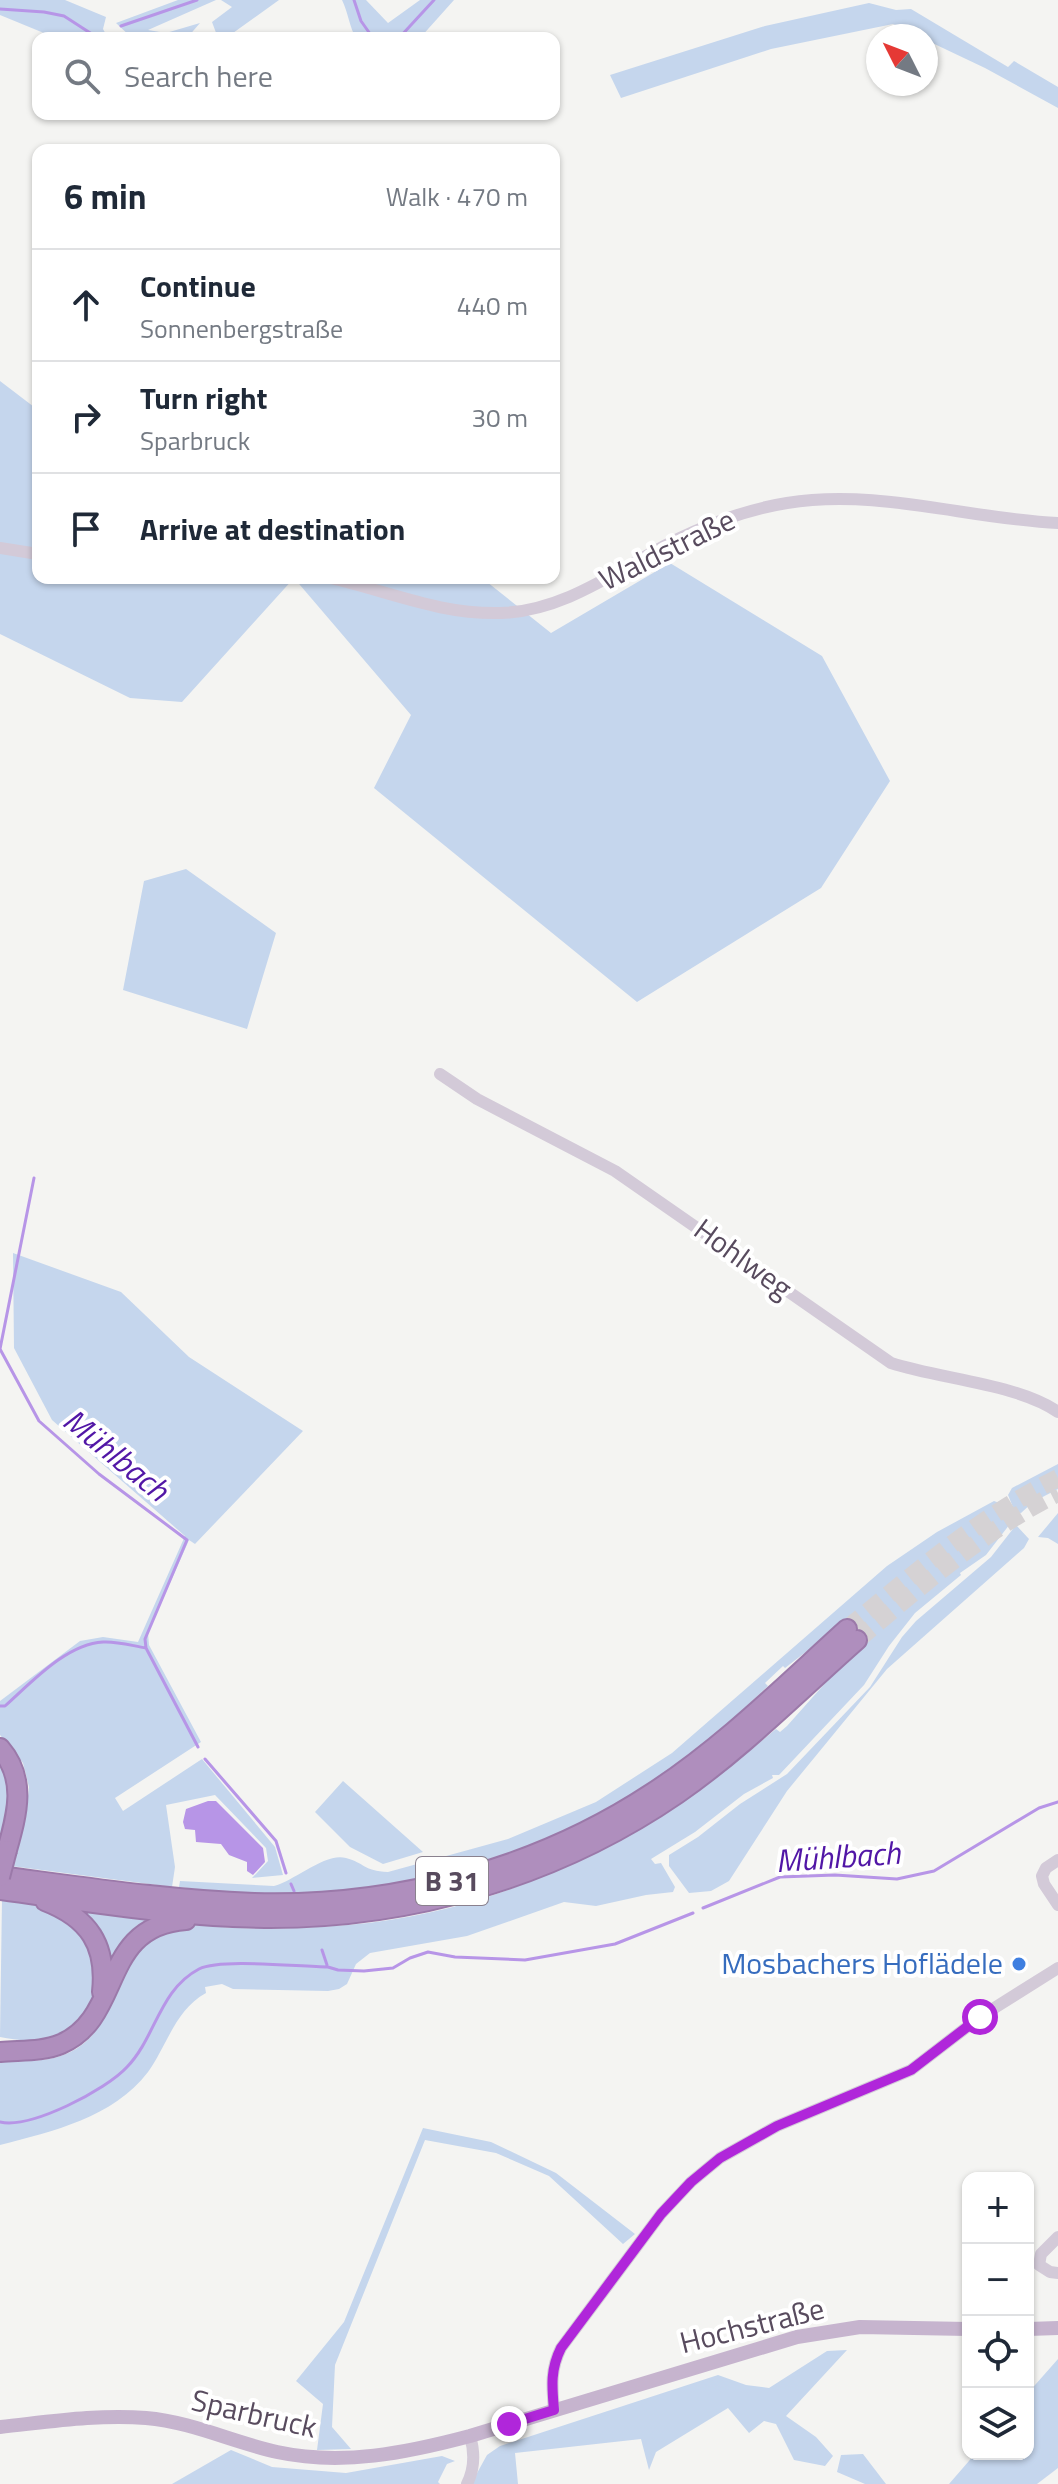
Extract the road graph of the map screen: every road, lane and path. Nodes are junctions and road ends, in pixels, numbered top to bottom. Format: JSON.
{"nodes":[{"id":1,"x":1058,"y":523,"type":"edge"},
{"id":2,"x":0,"y":548,"type":"edge"},
{"id":3,"x":32,"y":553,"type":"edge"},
{"id":4,"x":350,"y":584,"type":"edge"},
{"id":5,"x":440,"y":1074,"type":"dead end"},
{"id":6,"x":1058,"y":1412,"type":"edge"},
{"id":7,"x":0,"y":1748,"type":"edge"},
{"id":8,"x":1058,"y":1860,"type":"edge"},
{"id":9,"x":0,"y":1876,"type":"edge"},
{"id":10,"x":0,"y":1890,"type":"edge"},
{"id":11,"x":24,"y":1893,"type":"junction"},
{"id":12,"x":1058,"y":1905,"type":"edge"},
{"id":13,"x":232,"y":1917,"type":"junction"},
{"id":14,"x":1058,"y":1968,"type":"edge"},
{"id":15,"x":102,"y":2000,"type":"junction"},
{"id":16,"x":0,"y":2042,"type":"edge"},
{"id":17,"x":20,"y":2050,"type":"junction"},
{"id":18,"x":0,"y":2052,"type":"edge"},
{"id":19,"x":1058,"y":2237,"type":"edge"},
{"id":20,"x":1058,"y":2273,"type":"edge"},
{"id":21,"x":1058,"y":2328,"type":"edge"},
{"id":22,"x":962,"y":2329,"type":"edge"},
{"id":23,"x":1034,"y":2329,"type":"edge"},
{"id":24,"x":554,"y":2410,"type":"junction"},
{"id":25,"x":0,"y":2427,"type":"edge"},
{"id":26,"x":470,"y":2436,"type":"junction"},
{"id":27,"x":467,"y":2484,"type":"edge"}],
"edges":[{"from":1,"to":4,"type":"street","name":"Waldstraße"},
{"from":2,"to":3,"type":"street"},
{"from":5,"to":6,"type":"street","name":"Hohlweg"},
{"from":7,"to":9,"type":"highway","bridge":true},
{"from":8,"to":12,"type":"street"},
{"from":9,"to":13,"type":"highway","number":"B 31"},
{"from":10,"to":11,"type":"highway","number":"B 31"},
{"from":11,"to":13,"type":"highway","number":"B 31"},
{"from":11,"to":15,"type":"highway"},
{"from":13,"to":15,"type":"highway"},
{"from":14,"to":24,"type":"street"},
{"from":15,"to":17,"type":"highway"},
{"from":16,"to":17,"type":"highway"},
{"from":17,"to":18,"type":"highway"},
{"from":19,"to":20,"type":"street"},
{"from":21,"to":23,"type":"main road"},
{"from":22,"to":24,"type":"main road","name":"Hochstraße"},
{"from":24,"to":26,"type":"main road","name":"Sparbruck"},
{"from":25,"to":26,"type":"main road","name":"Sparbruck"},
{"from":26,"to":27,"type":"street"}]}
